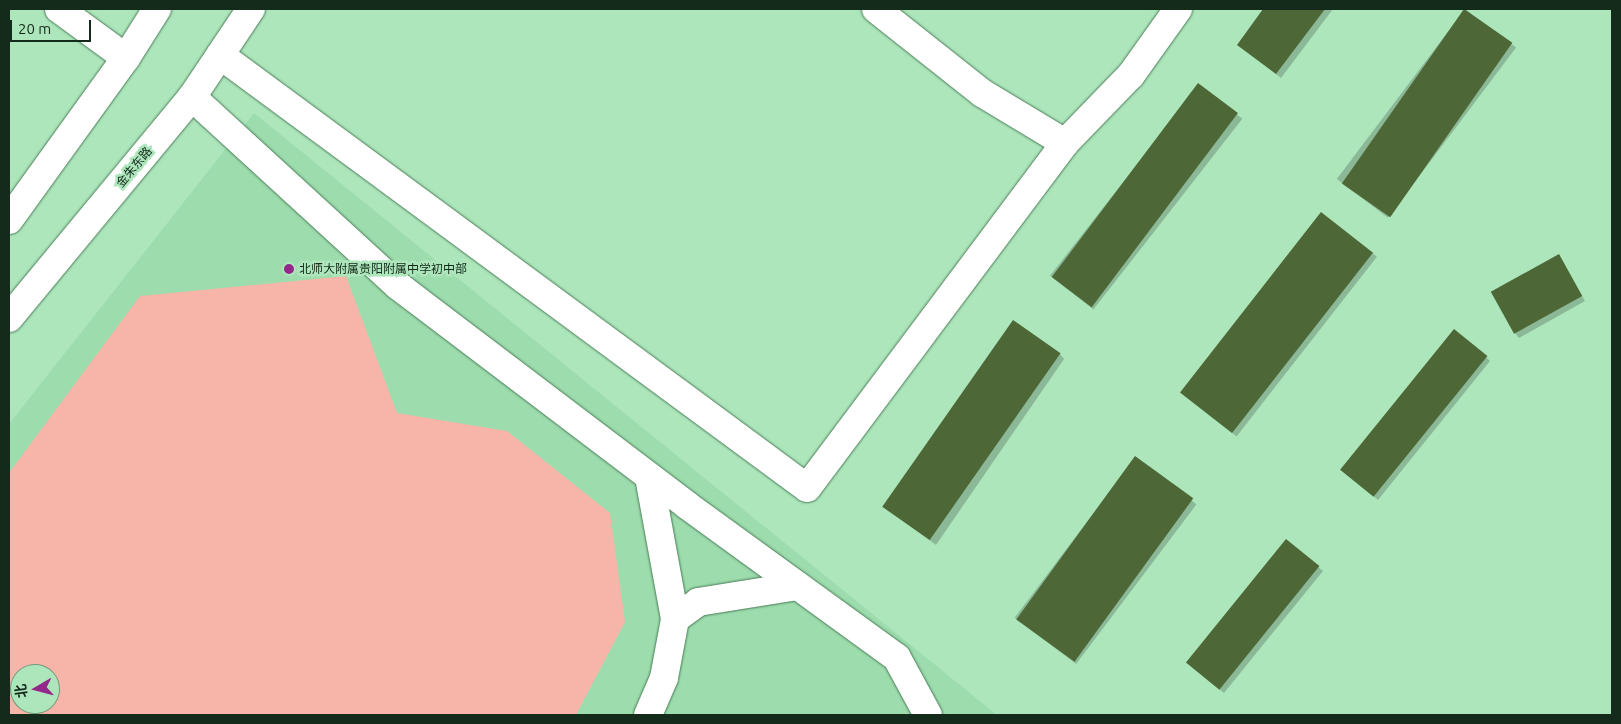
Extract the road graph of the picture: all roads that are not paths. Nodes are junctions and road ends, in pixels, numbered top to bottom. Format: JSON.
{"nodes":[{"id":1,"x":59,"y":9,"type":"edge"},
{"id":2,"x":157,"y":9,"type":"edge"},
{"id":3,"x":251,"y":9,"type":"edge"},
{"id":4,"x":876,"y":9,"type":"edge"},
{"id":5,"x":1178,"y":9,"type":"edge"},
{"id":6,"x":220,"y":55,"type":"junction"},
{"id":7,"x":126,"y":58,"type":"junction"},
{"id":8,"x":192,"y":97,"type":"junction"},
{"id":9,"x":1065,"y":143,"type":"junction"},
{"id":10,"x":9,"y":220,"type":"edge"},
{"id":11,"x":9,"y":318,"type":"edge"},
{"id":12,"x":649,"y":477,"type":"junction"},
{"id":13,"x":798,"y":586,"type":"junction"},
{"id":14,"x":675,"y":619,"type":"junction"},
{"id":15,"x":648,"y":715,"type":"edge"},
{"id":16,"x":928,"y":715,"type":"edge"}],
"edges":[{"from":1,"to":7,"type":"street"},
{"from":2,"to":7,"type":"street"},
{"from":3,"to":6,"type":"street","name":"金朱东路"},
{"from":4,"to":9,"type":"street"},
{"from":5,"to":9,"type":"street"},
{"from":6,"to":8,"type":"street","name":"金朱东路"},
{"from":6,"to":9,"type":"street"},
{"from":7,"to":10,"type":"street"},
{"from":8,"to":11,"type":"street","name":"金朱东路"},
{"from":8,"to":12,"type":"street"},
{"from":12,"to":13,"type":"street"},
{"from":12,"to":14,"type":"street"},
{"from":13,"to":14,"type":"street"},
{"from":13,"to":16,"type":"street"},
{"from":14,"to":15,"type":"street"}]}
